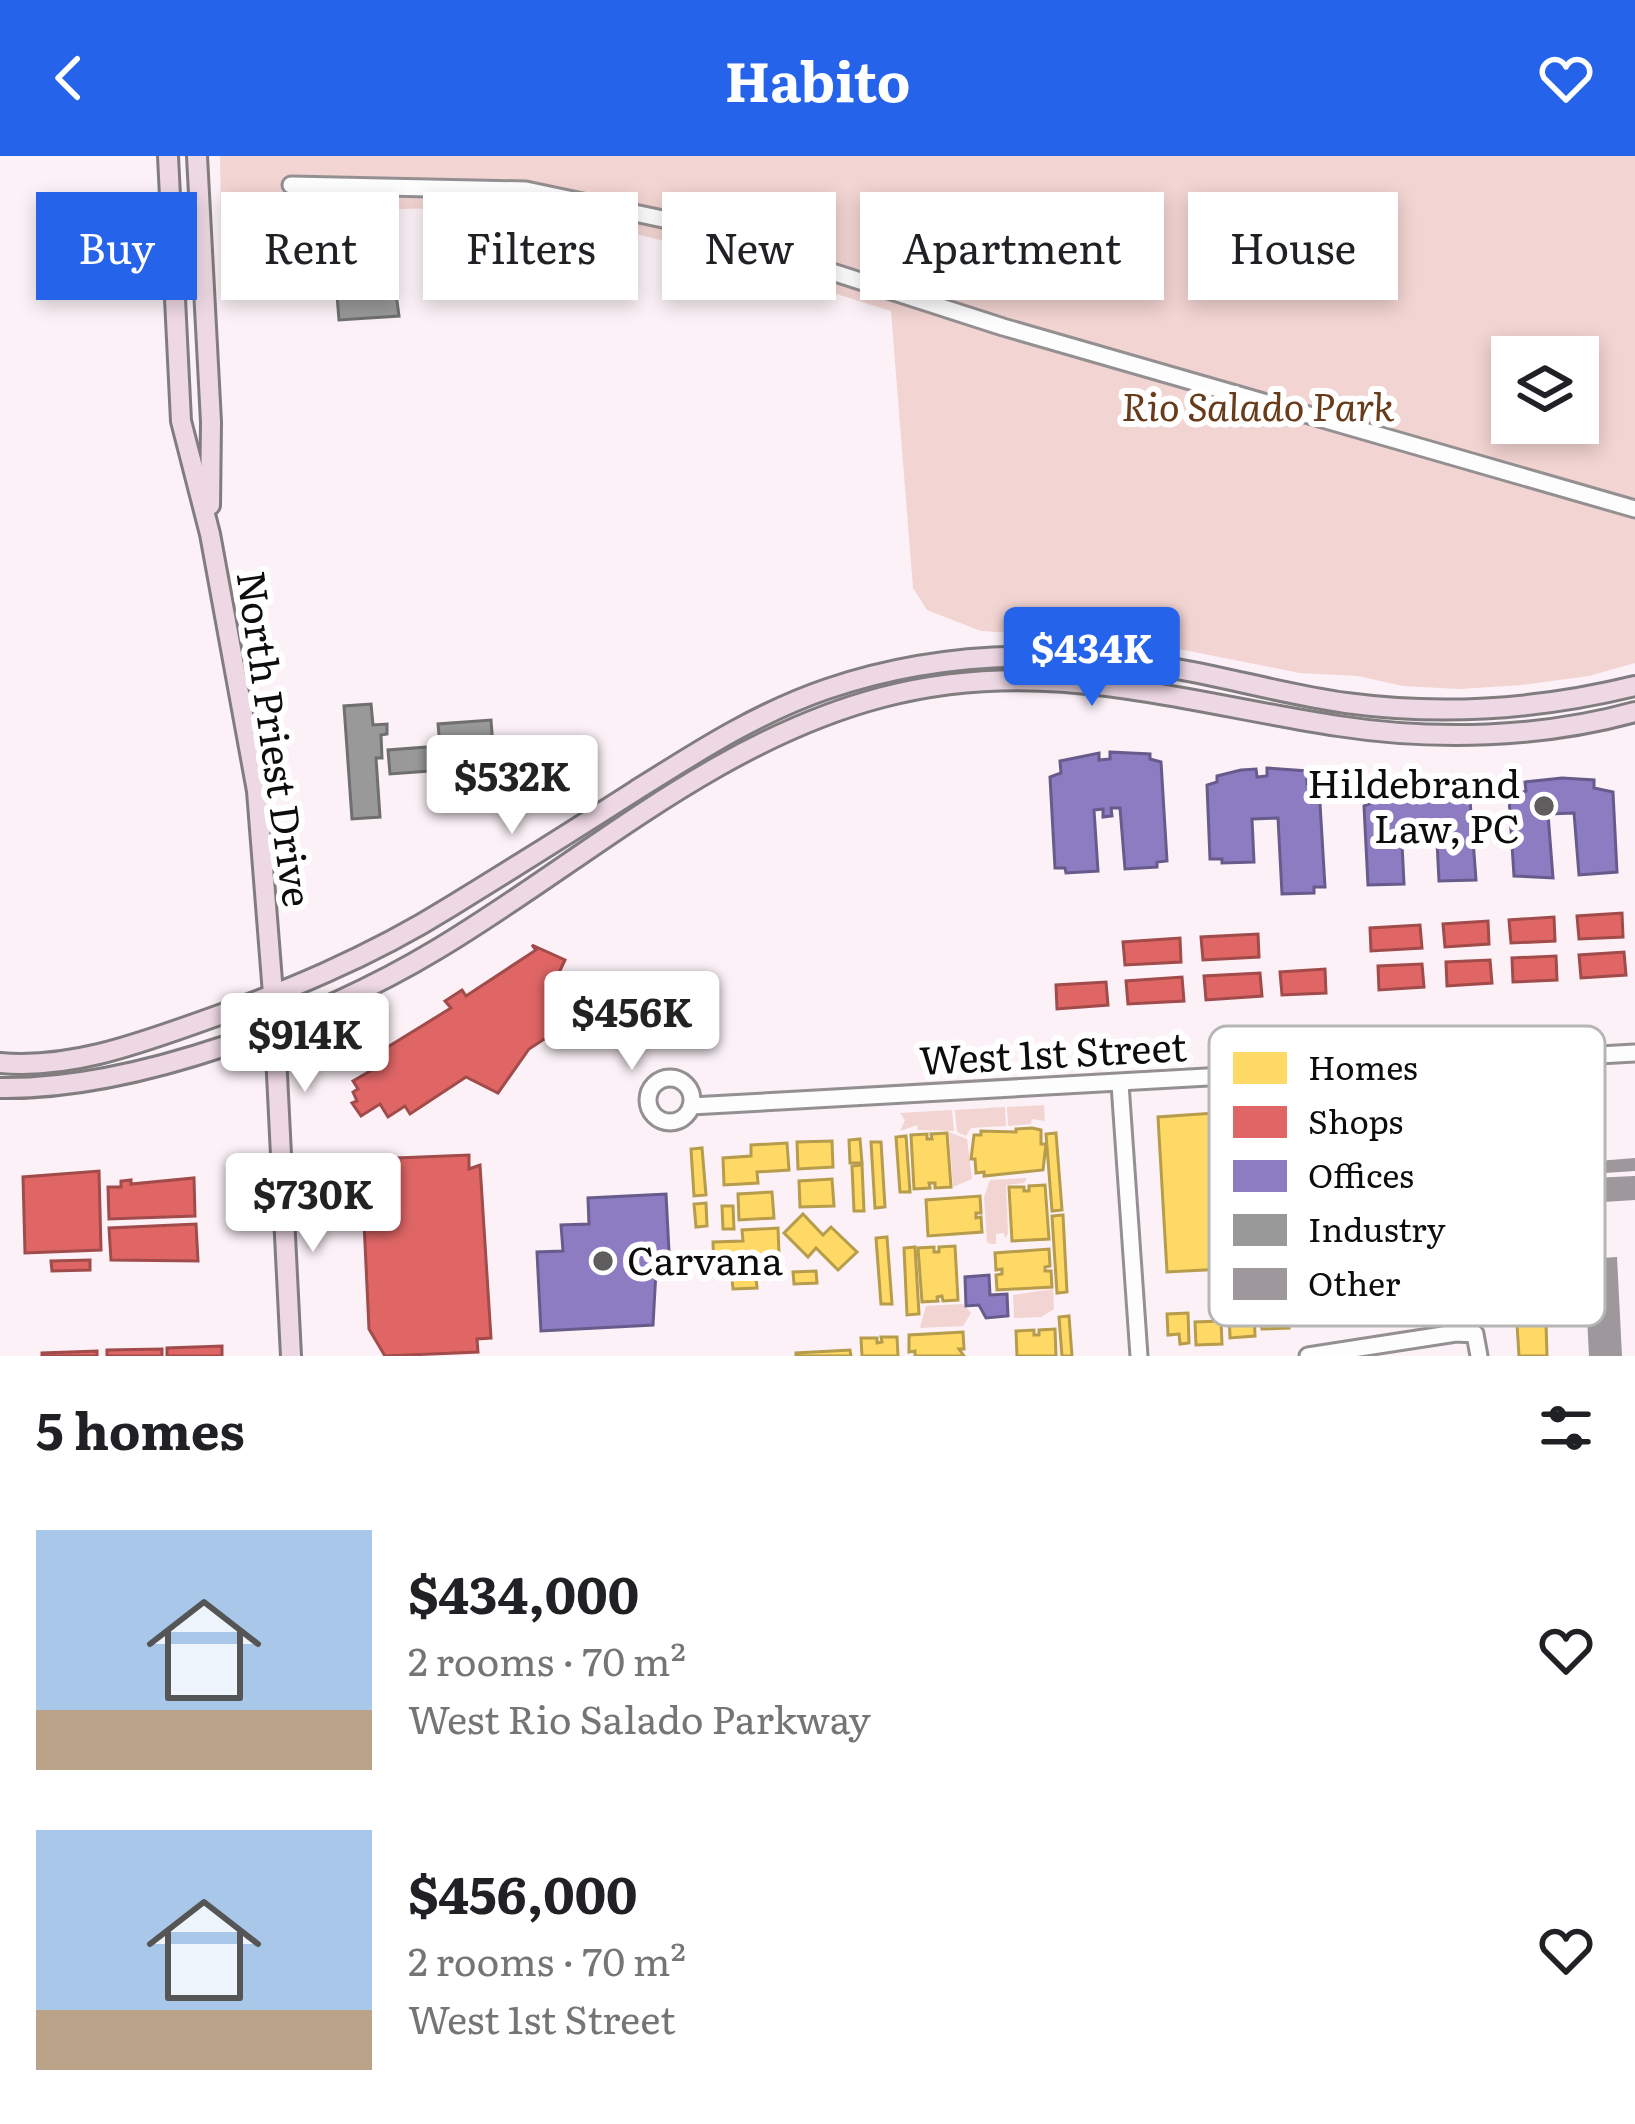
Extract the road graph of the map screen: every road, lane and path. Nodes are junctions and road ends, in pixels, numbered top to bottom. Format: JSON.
{"nodes":[{"id":1,"x":168,"y":156,"type":"edge"},
{"id":2,"x":197,"y":156,"type":"edge"},
{"id":3,"x":291,"y":185,"type":"dead end"},
{"id":4,"x":1635,"y":509,"type":"edge"},
{"id":5,"x":210,"y":534,"type":"junction"},
{"id":6,"x":1635,"y":686,"type":"edge"},
{"id":7,"x":1345,"y":703,"type":"junction"},
{"id":8,"x":1635,"y":712,"type":"edge"},
{"id":9,"x":1341,"y":727,"type":"junction"},
{"id":10,"x":273,"y":994,"type":"junction"},
{"id":11,"x":274,"y":1025,"type":"junction"},
{"id":12,"x":1635,"y":1053,"type":"edge"},
{"id":13,"x":1605,"y":1055,"type":"edge"},
{"id":14,"x":0,"y":1063,"type":"edge"},
{"id":15,"x":1209,"y":1079,"type":"edge"},
{"id":16,"x":1120,"y":1084,"type":"junction"},
{"id":17,"x":0,"y":1088,"type":"edge"},
{"id":18,"x":692,"y":1106,"type":"dead end"},
{"id":19,"x":291,"y":1356,"type":"edge"},
{"id":20,"x":1139,"y":1356,"type":"edge"},
{"id":21,"x":1310,"y":1356,"type":"edge"},
{"id":22,"x":1479,"y":1356,"type":"edge"}],
"edges":[{"from":1,"to":5,"type":"main road","name":"North Priest Drive"},
{"from":2,"to":5,"type":"main road","name":"North Priest Drive"},
{"from":3,"to":4,"type":"street"},
{"from":5,"to":10,"type":"main road","name":"North Priest Drive"},
{"from":6,"to":7,"type":"main road"},
{"from":7,"to":9,"type":"main road"},
{"from":7,"to":10,"type":"main road"},
{"from":8,"to":9,"type":"main road"},
{"from":9,"to":11,"type":"main road"},
{"from":10,"to":11,"type":"main road","name":"North Priest Drive"},
{"from":10,"to":14,"type":"main road"},
{"from":11,"to":17,"type":"main road"},
{"from":11,"to":19,"type":"main road","name":"North Priest Drive"},
{"from":12,"to":13,"type":"street","name":"West 1st Street"},
{"from":15,"to":16,"type":"street","name":"West 1st Street"},
{"from":16,"to":18,"type":"street","name":"West 1st Street"},
{"from":16,"to":20,"type":"street"},
{"from":21,"to":22,"type":"street"}]}
